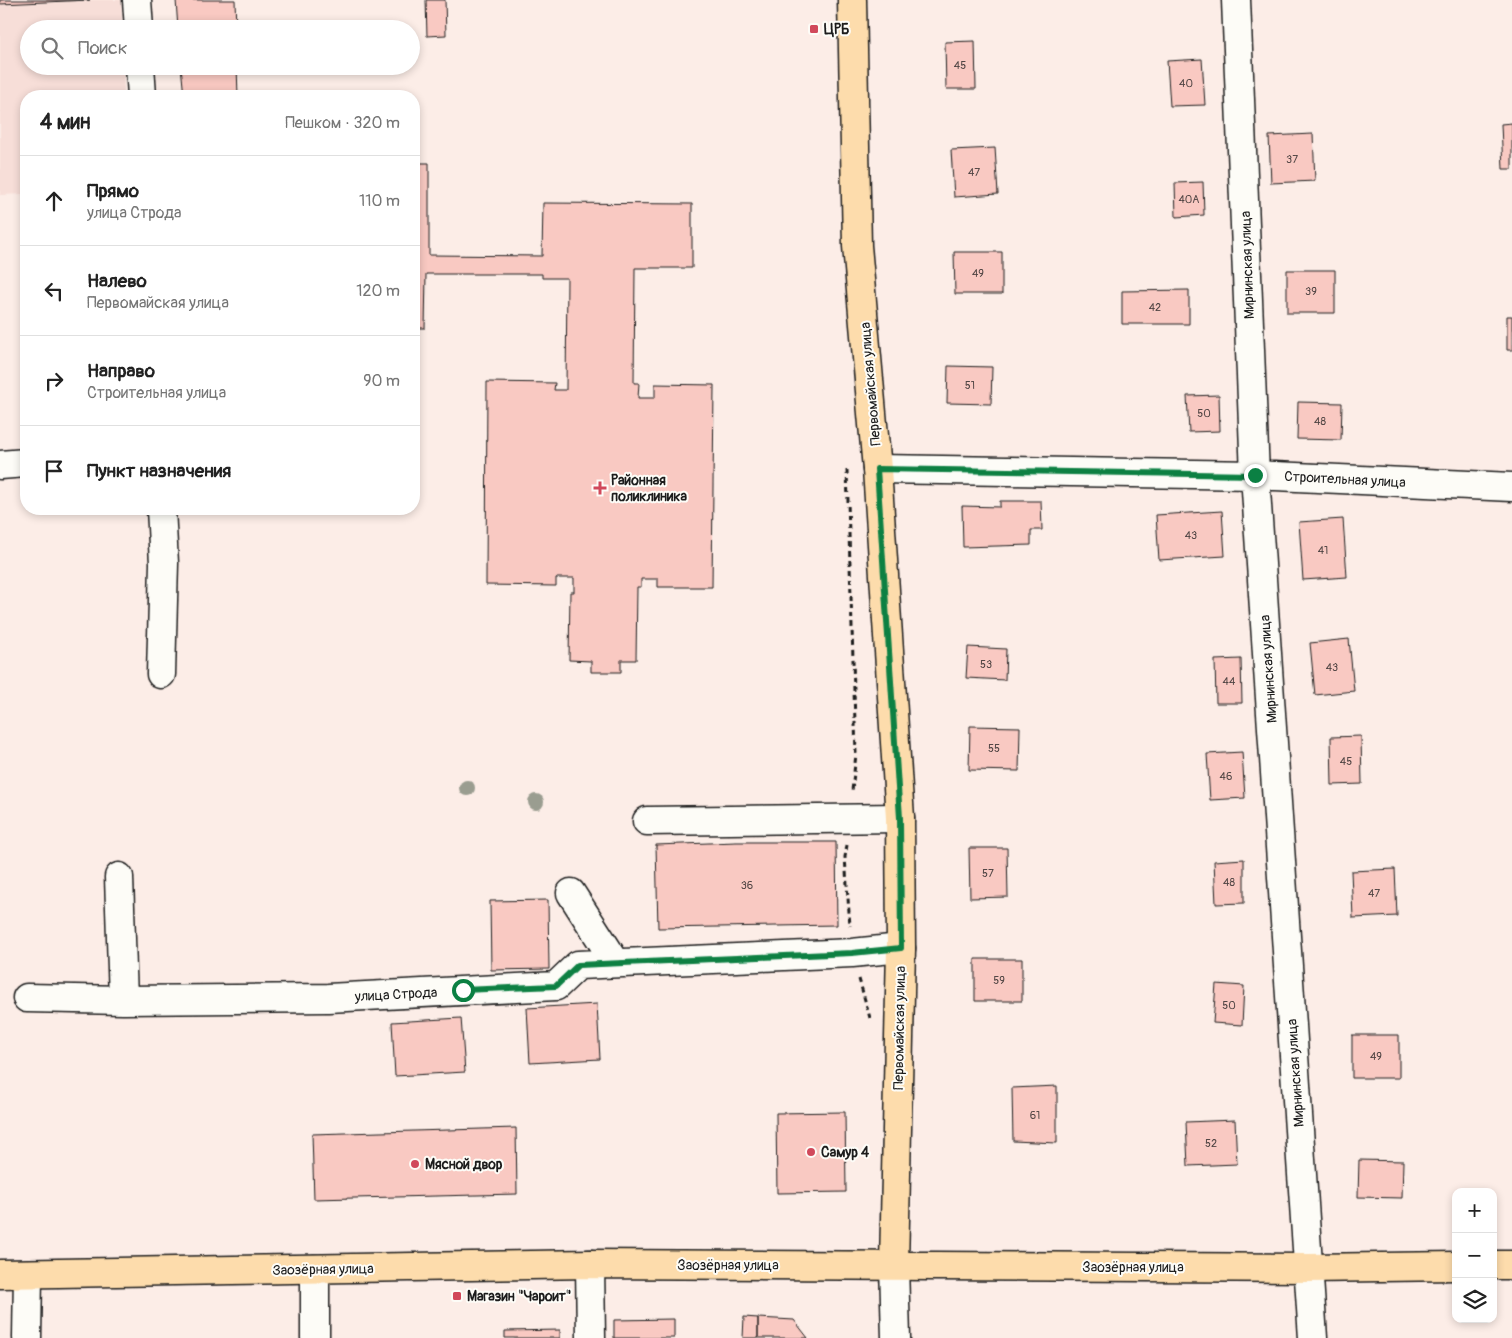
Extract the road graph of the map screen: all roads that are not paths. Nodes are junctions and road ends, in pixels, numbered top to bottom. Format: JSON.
{"nodes":[{"id":1,"x":137,"y":0,"type":"edge"},
{"id":2,"x":852,"y":0,"type":"edge"},
{"id":3,"x":1236,"y":0,"type":"edge"},
{"id":4,"x":138,"y":20,"type":"edge"},
{"id":5,"x":141,"y":75,"type":"edge"},
{"id":6,"x":142,"y":90,"type":"edge"},
{"id":7,"x":20,"y":463,"type":"edge"},
{"id":8,"x":0,"y":465,"type":"edge"},
{"id":9,"x":877,"y":469,"type":"junction"},
{"id":10,"x":1255,"y":475,"type":"junction"},
{"id":11,"x":1512,"y":487,"type":"edge"},
{"id":12,"x":161,"y":515,"type":"edge"},
{"id":13,"x":160,"y":674,"type":"dead end"},
{"id":14,"x":900,"y":818,"type":"junction"},
{"id":15,"x":646,"y":821,"type":"dead end"},
{"id":16,"x":119,"y":877,"type":"dead end"},
{"id":17,"x":571,"y":892,"type":"dead end"},
{"id":18,"x":901,"y":948,"type":"junction"},
{"id":19,"x":616,"y":964,"type":"junction"},
{"id":20,"x":28,"y":998,"type":"dead end"},
{"id":21,"x":123,"y":1000,"type":"junction"},
{"id":22,"x":590,"y":1264,"type":"junction"},
{"id":23,"x":894,"y":1265,"type":"junction"},
{"id":24,"x":1497,"y":1265,"type":"edge"},
{"id":25,"x":1512,"y":1265,"type":"edge"},
{"id":26,"x":1452,"y":1266,"type":"edge"},
{"id":27,"x":1308,"y":1268,"type":"junction"},
{"id":28,"x":315,"y":1269,"type":"junction"},
{"id":29,"x":0,"y":1274,"type":"edge"},
{"id":30,"x":28,"y":1274,"type":"junction"},
{"id":31,"x":27,"y":1338,"type":"edge"},
{"id":32,"x":315,"y":1338,"type":"edge"},
{"id":33,"x":591,"y":1338,"type":"edge"},
{"id":34,"x":896,"y":1338,"type":"edge"},
{"id":35,"x":1313,"y":1338,"type":"edge"}],
"edges":[{"from":1,"to":4,"type":"street"},
{"from":2,"to":9,"type":"main road","name":"Первомайская улица"},
{"from":3,"to":10,"type":"street","name":"Мирнинская улица"},
{"from":5,"to":6,"type":"street"},
{"from":7,"to":8,"type":"street"},
{"from":9,"to":10,"type":"street","name":"Строительная улица"},
{"from":9,"to":14,"type":"main road","name":"Первомайская улица"},
{"from":10,"to":11,"type":"street","name":"Строительная улица"},
{"from":10,"to":27,"type":"street","name":"Мирнинская улица"},
{"from":12,"to":13,"type":"street"},
{"from":14,"to":15,"type":"street"},
{"from":14,"to":18,"type":"main road","name":"Первомайская улица"},
{"from":16,"to":21,"type":"street"},
{"from":17,"to":19,"type":"street"},
{"from":18,"to":19,"type":"street","name":"улица Строда"},
{"from":18,"to":23,"type":"main road","name":"Первомайская улица"},
{"from":19,"to":21,"type":"street","name":"улица Строда"},
{"from":20,"to":21,"type":"street","name":"улица Строда"},
{"from":22,"to":23,"type":"main road","name":"Заозёрная улица"},
{"from":22,"to":28,"type":"main road","name":"Заозёрная улица"},
{"from":22,"to":33,"type":"street"},
{"from":23,"to":27,"type":"main road","name":"Заозёрная улица"},
{"from":23,"to":34,"type":"street","name":"Первомайская улица"},
{"from":24,"to":25,"type":"main road"},
{"from":26,"to":27,"type":"main road","name":"Заозёрная улица"},
{"from":27,"to":35,"type":"street","name":"Мирнинская улица"},
{"from":28,"to":30,"type":"main road","name":"Заозёрная улица"},
{"from":28,"to":32,"type":"street"},
{"from":29,"to":30,"type":"main road","name":"Заозёрная улица"},
{"from":30,"to":31,"type":"street"}]}
